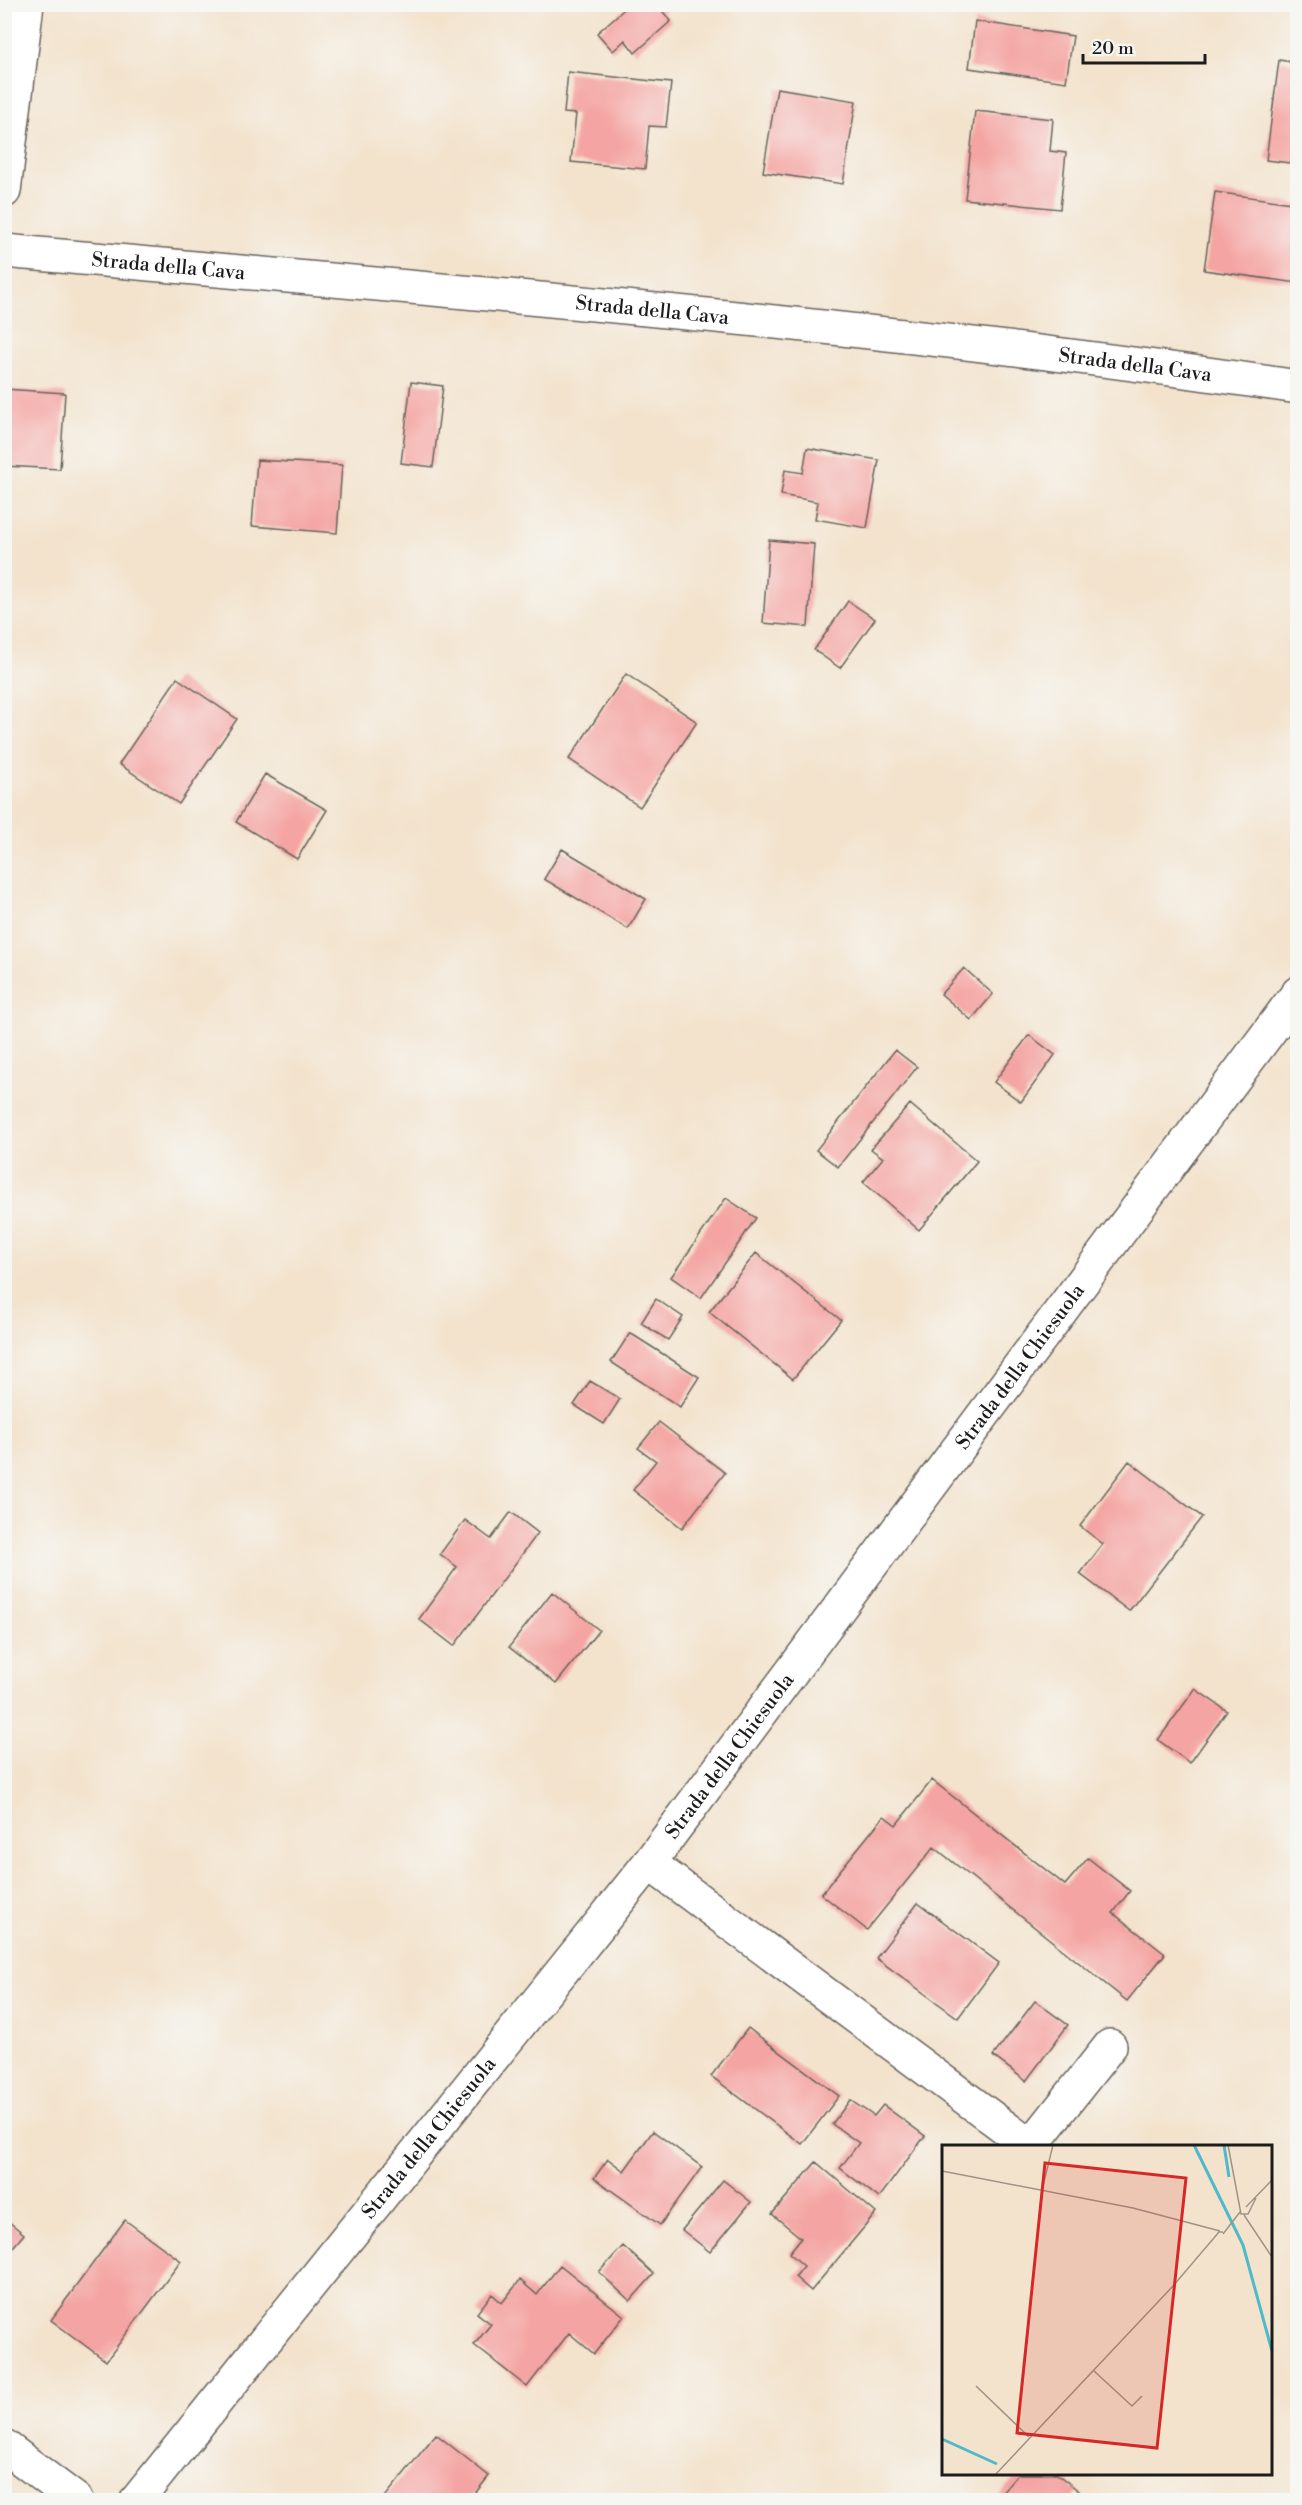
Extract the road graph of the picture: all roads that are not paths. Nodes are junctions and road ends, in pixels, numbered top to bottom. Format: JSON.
{"nodes":[{"id":1,"x":27,"y":4,"type":"edge"},
{"id":2,"x":4,"y":191,"type":"edge"},
{"id":3,"x":4,"y":251,"type":"edge"},
{"id":4,"x":1298,"y":387,"type":"edge"},
{"id":5,"x":1298,"y":993,"type":"edge"},
{"id":6,"x":649,"y":1863,"type":"junction"},
{"id":7,"x":1110,"y":2046,"type":"dead end"},
{"id":8,"x":1029,"y":2145,"type":"edge"},
{"id":9,"x":1031,"y":2145,"type":"edge"},
{"id":10,"x":4,"y":2446,"type":"edge"},
{"id":11,"x":76,"y":2500,"type":"edge"},
{"id":12,"x":137,"y":2500,"type":"edge"}],
"edges":[{"from":1,"to":2,"type":"street"},
{"from":3,"to":4,"type":"street","name":"Strada della Cava"},
{"from":5,"to":6,"type":"street","name":"Strada della Chiesuola"},
{"from":6,"to":8,"type":"street"},
{"from":6,"to":12,"type":"street","name":"Strada della Chiesuola"},
{"from":7,"to":9,"type":"street"},
{"from":10,"to":11,"type":"street"}]}
